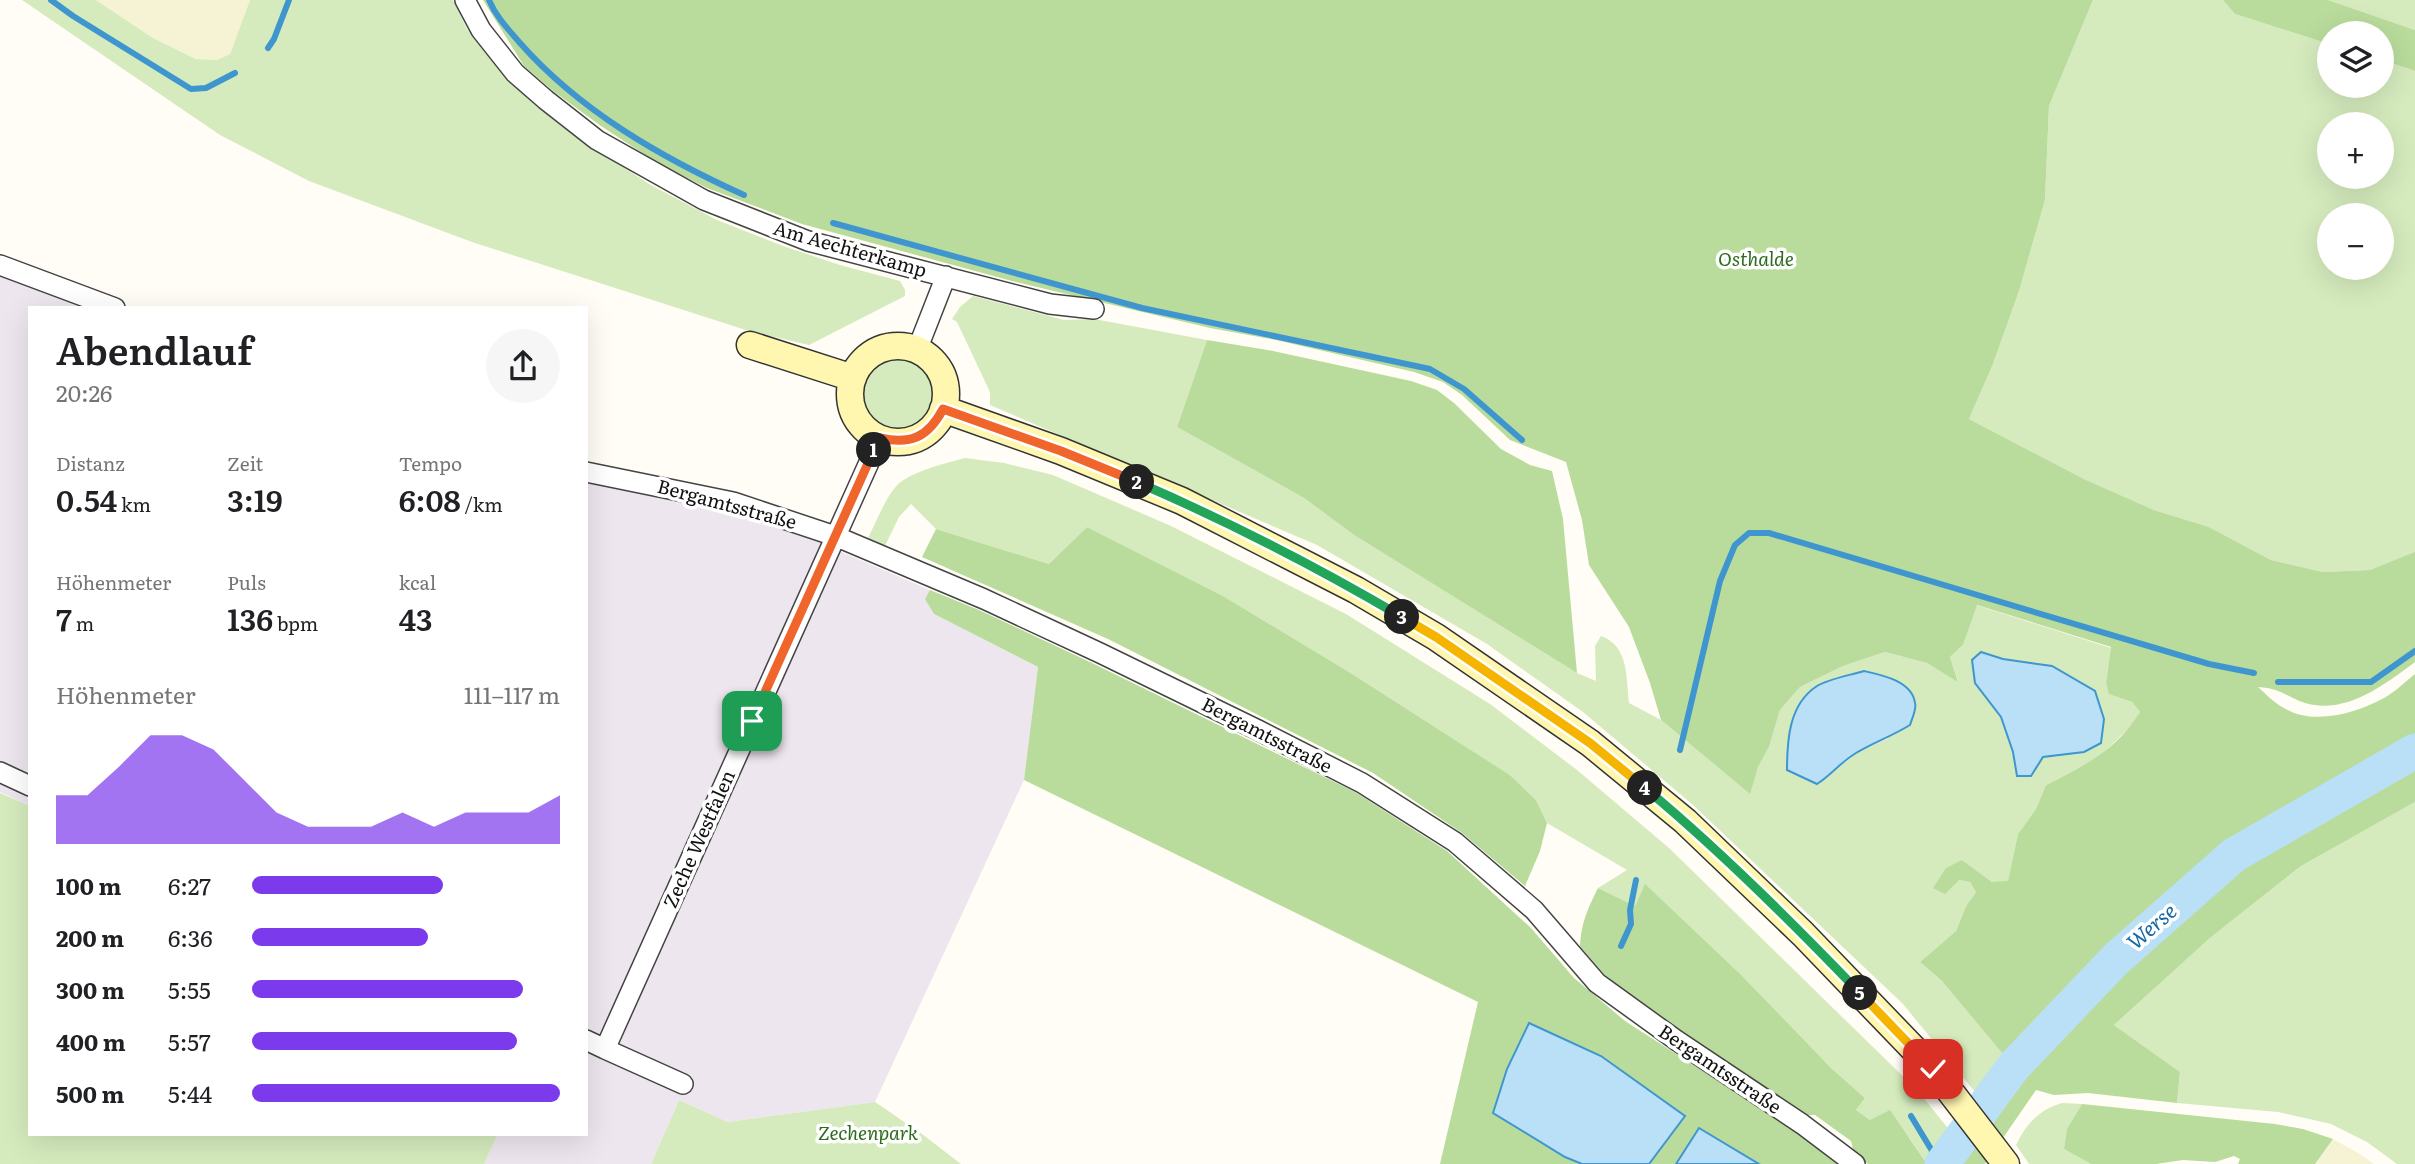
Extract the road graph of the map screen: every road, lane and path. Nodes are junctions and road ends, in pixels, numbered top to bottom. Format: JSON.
{"nodes":[{"id":1,"x":465,"y":0,"type":"edge"},
{"id":2,"x":0,"y":265,"type":"edge"},
{"id":3,"x":946,"y":276,"type":"junction"},
{"id":4,"x":110,"y":306,"type":"edge"},
{"id":5,"x":1094,"y":309,"type":"dead end"},
{"id":6,"x":750,"y":345,"type":"dead end"},
{"id":7,"x":917,"y":349,"type":"junction"},
{"id":8,"x":853,"y":377,"type":"junction"},
{"id":9,"x":943,"y":409,"type":"junction"},
{"id":10,"x":880,"y":438,"type":"junction"},
{"id":11,"x":588,"y":472,"type":"edge"},
{"id":12,"x":835,"y":536,"type":"junction"},
{"id":13,"x":0,"y":772,"type":"edge"},
{"id":14,"x":28,"y":785,"type":"edge"},
{"id":15,"x":588,"y":1041,"type":"edge"},
{"id":16,"x":605,"y":1049,"type":"junction"},
{"id":17,"x":683,"y":1084,"type":"dead end"},
{"id":18,"x":1856,"y":1164,"type":"edge"},
{"id":19,"x":2006,"y":1164,"type":"edge"}],
"edges":[{"from":1,"to":3,"type":"street","name":"Am Aechterkamp"},
{"from":2,"to":4,"type":"street"},
{"from":3,"to":5,"type":"street"},
{"from":3,"to":7,"type":"street","name":"Am Aechterkamp"},
{"from":6,"to":8,"type":"street"},
{"from":7,"to":8,"type":"street"},
{"from":7,"to":9,"type":"street"},
{"from":8,"to":10,"type":"street"},
{"from":9,"to":10,"type":"street"},
{"from":9,"to":19,"type":"street"},
{"from":10,"to":12,"type":"street","name":"Zeche Westfalen"},
{"from":11,"to":12,"type":"street","name":"Bergamtsstraße"},
{"from":12,"to":16,"type":"street","name":"Zeche Westfalen"},
{"from":12,"to":18,"type":"street","name":"Bergamtsstraße"},
{"from":13,"to":14,"type":"street"},
{"from":15,"to":16,"type":"street"},
{"from":16,"to":17,"type":"street"}]}
